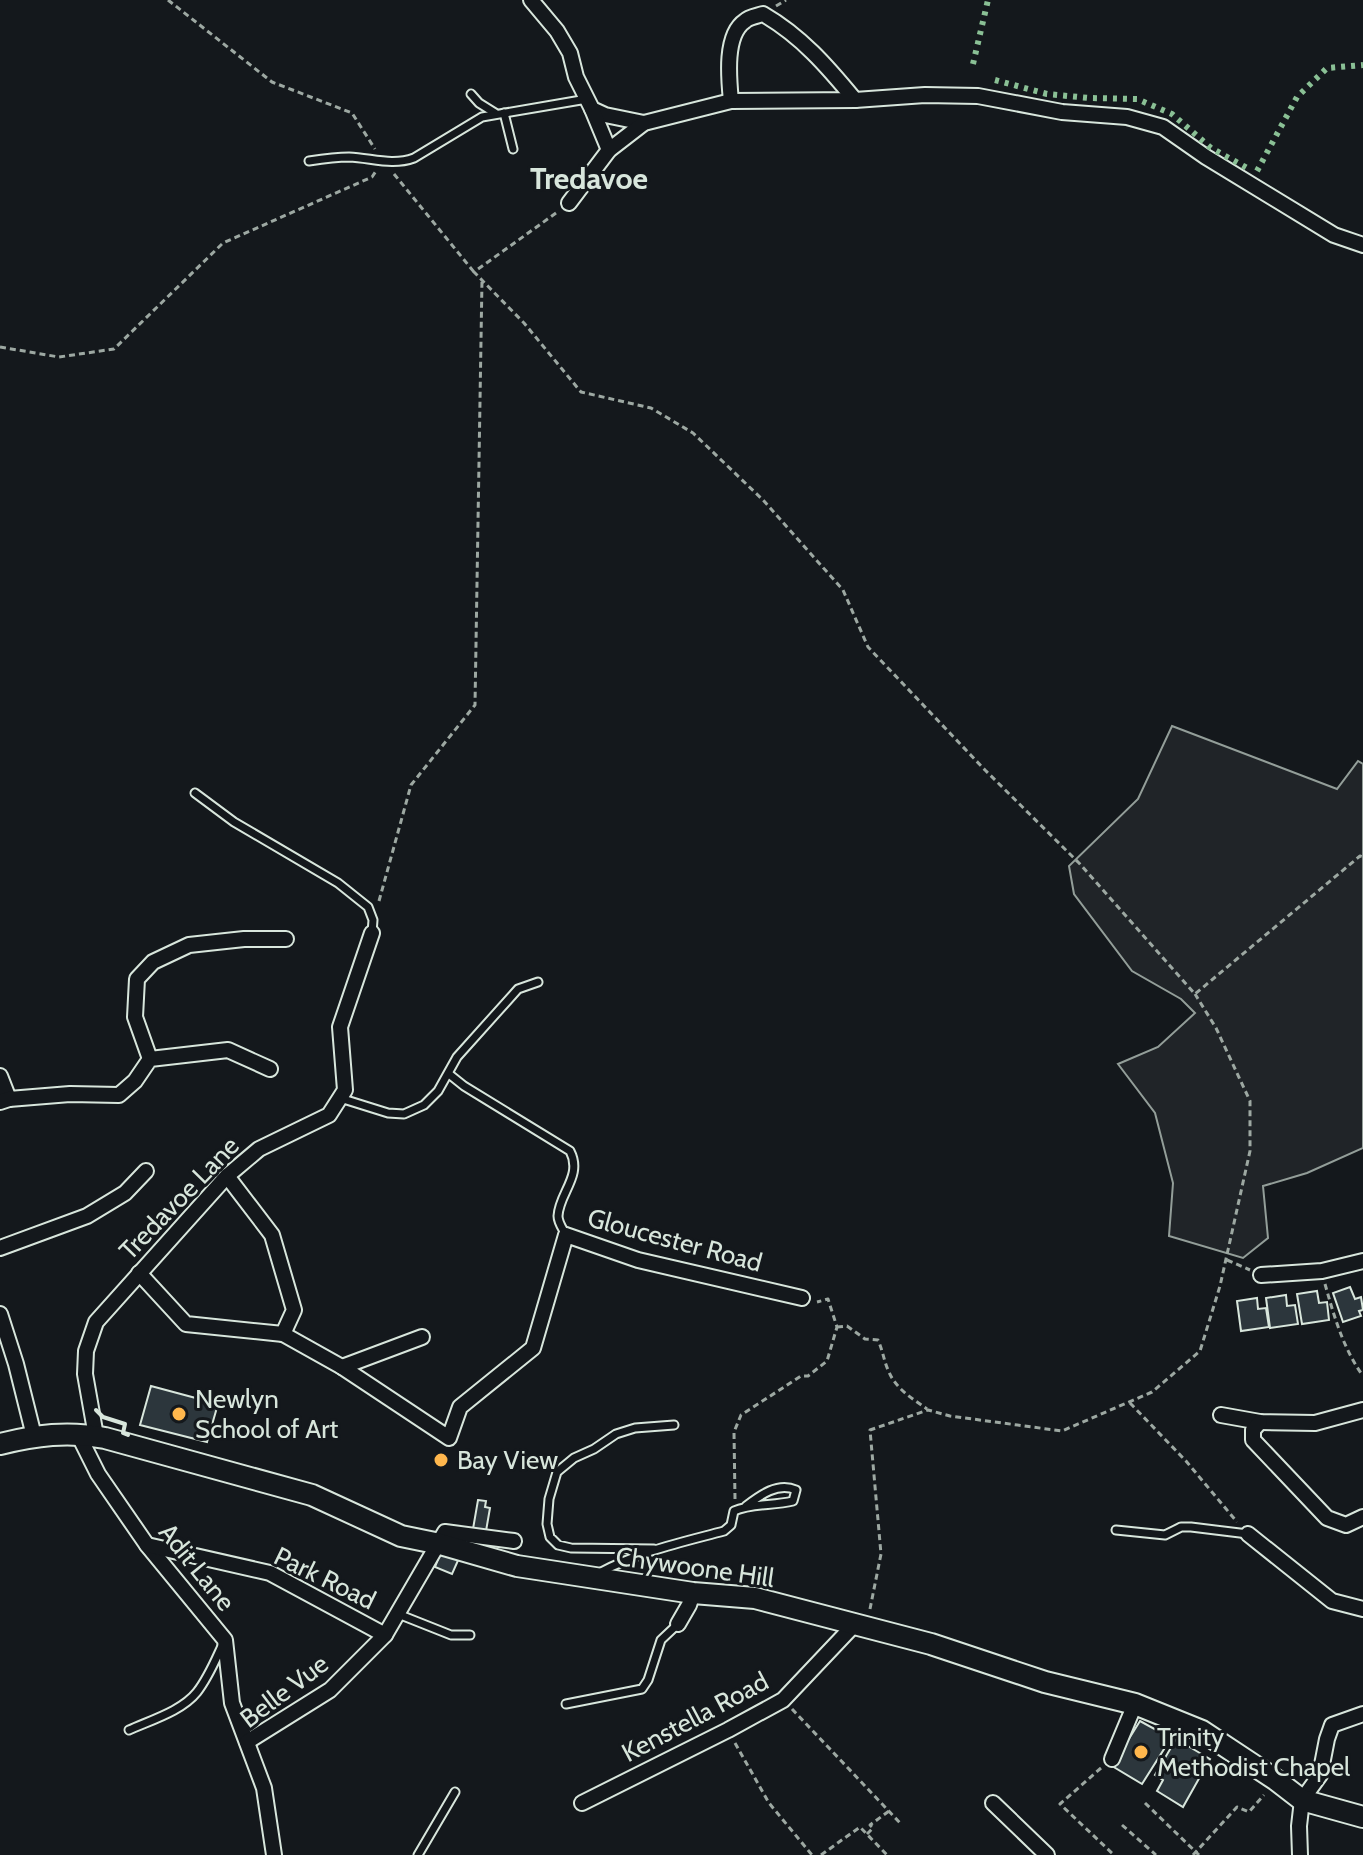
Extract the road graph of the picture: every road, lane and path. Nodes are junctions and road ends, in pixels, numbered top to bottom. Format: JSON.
{"nodes":[{"id":1,"x":168,"y":0,"type":"edge"},
{"id":2,"x":531,"y":0,"type":"edge"},
{"id":3,"x":471,"y":94,"type":"dead end"},
{"id":4,"x":855,"y":100,"type":"junction"},
{"id":5,"x":731,"y":101,"type":"junction"},
{"id":6,"x":590,"y":104,"type":"junction"},
{"id":7,"x":501,"y":114,"type":"junction"},
{"id":8,"x":644,"y":123,"type":"junction"},
{"id":9,"x":513,"y":149,"type":"dead end"},
{"id":10,"x":609,"y":150,"type":"junction"},
{"id":11,"x":309,"y":161,"type":"dead end"},
{"id":12,"x":383,"y":162,"type":"junction"},
{"id":13,"x":569,"y":203,"type":"joint"},
{"id":14,"x":1363,"y":245,"type":"edge"},
{"id":15,"x":474,"y":272,"type":"junction"},
{"id":16,"x":482,"y":280,"type":"junction"},
{"id":17,"x":0,"y":347,"type":"edge"},
{"id":18,"x":195,"y":793,"type":"dead end"},
{"id":19,"x":1363,"y":857,"type":"edge"},
{"id":20,"x":370,"y":914,"type":"junction"},
{"id":21,"x":372,"y":933,"type":"joint"},
{"id":22,"x":286,"y":939,"type":"dead end"},
{"id":23,"x":538,"y":982,"type":"dead end"},
{"id":24,"x":1195,"y":994,"type":"junction"},
{"id":25,"x":150,"y":1059,"type":"junction"},
{"id":26,"x":270,"y":1069,"type":"dead end"},
{"id":27,"x":449,"y":1074,"type":"junction"},
{"id":28,"x":0,"y":1076,"type":"edge"},
{"id":29,"x":340,"y":1098,"type":"junction"},
{"id":30,"x":4,"y":1101,"type":"edge"},
{"id":31,"x":146,"y":1171,"type":"dead end"},
{"id":32,"x":227,"y":1176,"type":"junction"},
{"id":33,"x":566,"y":1235,"type":"junction"},
{"id":34,"x":0,"y":1248,"type":"edge"},
{"id":35,"x":1226,"y":1260,"type":"junction"},
{"id":36,"x":1363,"y":1261,"type":"edge"},
{"id":37,"x":1322,"y":1271,"type":"junction"},
{"id":38,"x":139,"y":1273,"type":"junction"},
{"id":39,"x":1261,"y":1275,"type":"joint"},
{"id":40,"x":802,"y":1298,"type":"joint"},
{"id":41,"x":0,"y":1314,"type":"edge"},
{"id":42,"x":837,"y":1327,"type":"junction"},
{"id":43,"x":283,"y":1334,"type":"junction"},
{"id":44,"x":422,"y":1337,"type":"dead end"},
{"id":45,"x":342,"y":1367,"type":"junction"},
{"id":46,"x":1363,"y":1376,"type":"edge"},
{"id":47,"x":1130,"y":1402,"type":"junction"},
{"id":48,"x":928,"y":1410,"type":"junction"},
{"id":49,"x":1363,"y":1410,"type":"edge"},
{"id":50,"x":1221,"y":1415,"type":"dead end"},
{"id":51,"x":1260,"y":1422,"type":"junction"},
{"id":52,"x":674,"y":1425,"type":"dead end"},
{"id":53,"x":87,"y":1435,"type":"junction"},
{"id":54,"x":34,"y":1436,"type":"junction"},
{"id":55,"x":0,"y":1444,"type":"edge"},
{"id":56,"x":746,"y":1506,"type":"junction"},
{"id":57,"x":734,"y":1511,"type":"junction"},
{"id":58,"x":1363,"y":1517,"type":"edge"},
{"id":59,"x":1116,"y":1530,"type":"dead end"},
{"id":60,"x":1248,"y":1534,"type":"junction"},
{"id":61,"x":514,"y":1541,"type":"dead end"},
{"id":62,"x":440,"y":1544,"type":"junction"},
{"id":63,"x":147,"y":1545,"type":"junction"},
{"id":64,"x":654,"y":1549,"type":"junction"},
{"id":65,"x":590,"y":1578,"type":"junction"},
{"id":66,"x":693,"y":1593,"type":"junction"},
{"id":67,"x":1363,"y":1609,"type":"edge"},
{"id":68,"x":398,"y":1614,"type":"junction"},
{"id":69,"x":678,"y":1624,"type":"joint"},
{"id":70,"x":860,"y":1627,"type":"junction"},
{"id":71,"x":385,"y":1635,"type":"junction"},
{"id":72,"x":470,"y":1635,"type":"dead end"},
{"id":73,"x":225,"y":1640,"type":"junction"},
{"id":74,"x":783,"y":1700,"type":"junction"},
{"id":75,"x":566,"y":1704,"type":"dead end"},
{"id":76,"x":1135,"y":1704,"type":"junction"},
{"id":77,"x":1363,"y":1714,"type":"edge"},
{"id":78,"x":129,"y":1730,"type":"dead end"},
{"id":79,"x":728,"y":1730,"type":"junction"},
{"id":80,"x":247,"y":1742,"type":"junction"},
{"id":81,"x":1112,"y":1759,"type":"joint"},
{"id":82,"x":1276,"y":1780,"type":"junction"},
{"id":83,"x":455,"y":1792,"type":"dead end"},
{"id":84,"x":1302,"y":1800,"type":"junction"},
{"id":85,"x":582,"y":1803,"type":"dead end"},
{"id":86,"x":993,"y":1803,"type":"dead end"},
{"id":87,"x":1145,"y":1803,"type":"dead end"},
{"id":88,"x":889,"y":1811,"type":"junction"},
{"id":89,"x":1363,"y":1817,"type":"edge"},
{"id":90,"x":902,"y":1825,"type":"dead end"},
{"id":91,"x":1122,"y":1825,"type":"dead end"},
{"id":92,"x":867,"y":1834,"type":"junction"},
{"id":93,"x":1196,"y":1854,"type":"edge"},
{"id":94,"x":274,"y":1855,"type":"edge"},
{"id":95,"x":418,"y":1855,"type":"edge"},
{"id":96,"x":812,"y":1855,"type":"edge"},
{"id":97,"x":821,"y":1855,"type":"edge"},
{"id":98,"x":887,"y":1855,"type":"edge"},
{"id":99,"x":1047,"y":1855,"type":"edge"},
{"id":100,"x":1114,"y":1855,"type":"edge"},
{"id":101,"x":1156,"y":1855,"type":"edge"},
{"id":102,"x":1300,"y":1855,"type":"edge"}],
"edges":[{"from":1,"to":12,"type":"path"},
{"from":2,"to":6,"type":"street"},
{"from":3,"to":7,"type":"lane"},
{"from":4,"to":5,"type":"street"},
{"from":4,"to":5,"type":"street"},
{"from":4,"to":14,"type":"street"},
{"from":5,"to":8,"type":"street"},
{"from":6,"to":7,"type":"lane"},
{"from":6,"to":8,"type":"street"},
{"from":6,"to":10,"type":"street"},
{"from":7,"to":9,"type":"lane"},
{"from":7,"to":12,"type":"lane"},
{"from":8,"to":10,"type":"street"},
{"from":10,"to":13,"type":"street"},
{"from":11,"to":12,"type":"lane"},
{"from":12,"to":15,"type":"path"},
{"from":12,"to":17,"type":"path"},
{"from":13,"to":15,"type":"path"},
{"from":15,"to":16,"type":"path"},
{"from":16,"to":20,"type":"path"},
{"from":16,"to":24,"type":"path"},
{"from":18,"to":20,"type":"lane"},
{"from":19,"to":24,"type":"path"},
{"from":20,"to":21,"type":"lane"},
{"from":21,"to":29,"type":"street"},
{"from":22,"to":25,"type":"street"},
{"from":23,"to":27,"type":"lane"},
{"from":24,"to":35,"type":"path"},
{"from":25,"to":26,"type":"street"},
{"from":25,"to":30,"type":"street"},
{"from":27,"to":29,"type":"lane"},
{"from":27,"to":33,"type":"lane"},
{"from":28,"to":30,"type":"street"},
{"from":29,"to":32,"type":"street","name":"Tredavoe Lane"},
{"from":31,"to":34,"type":"street"},
{"from":32,"to":38,"type":"street","name":"Tredavoe Lane"},
{"from":32,"to":43,"type":"street"},
{"from":33,"to":40,"type":"street","name":"Gloucester Road"},
{"from":33,"to":45,"type":"street","name":"Gloucester Road"},
{"from":35,"to":39,"type":"path"},
{"from":35,"to":47,"type":"path"},
{"from":36,"to":37,"type":"street"},
{"from":37,"to":39,"type":"street"},
{"from":37,"to":46,"type":"path"},
{"from":38,"to":43,"type":"street","name":"Gloucester Road"},
{"from":38,"to":53,"type":"street","name":"Tredavoe Lane"},
{"from":40,"to":42,"type":"path"},
{"from":41,"to":54,"type":"street"},
{"from":42,"to":48,"type":"path"},
{"from":42,"to":57,"type":"path"},
{"from":43,"to":45,"type":"street","name":"Gloucester Road"},
{"from":44,"to":45,"type":"street"},
{"from":47,"to":48,"type":"path"},
{"from":47,"to":60,"type":"path"},
{"from":48,"to":70,"type":"path"},
{"from":49,"to":51,"type":"street"},
{"from":50,"to":51,"type":"street"},
{"from":51,"to":58,"type":"street"},
{"from":52,"to":64,"type":"lane"},
{"from":53,"to":54,"type":"main road","name":"Chywoone Hill"},
{"from":53,"to":62,"type":"main road","name":"Chywoone Hill"},
{"from":53,"to":63,"type":"street","name":"Adit Lane"},
{"from":54,"to":55,"type":"main road","name":"Chywoone Hill"},
{"from":56,"to":56,"type":"lane"},
{"from":56,"to":57,"type":"lane"},
{"from":57,"to":64,"type":"lane"},
{"from":59,"to":60,"type":"lane"},
{"from":60,"to":67,"type":"street"},
{"from":61,"to":62,"type":"street"},
{"from":62,"to":65,"type":"main road","name":"Chywoone Hill"},
{"from":62,"to":68,"type":"street","name":"Belle Vue"},
{"from":63,"to":71,"type":"street","name":"Park Road"},
{"from":63,"to":73,"type":"street","name":"Adit Lane"},
{"from":64,"to":65,"type":"lane"},
{"from":65,"to":66,"type":"main road","name":"Chywoone Hill"},
{"from":66,"to":69,"type":"street"},
{"from":66,"to":70,"type":"main road","name":"Chywoone Hill"},
{"from":68,"to":71,"type":"street","name":"Belle Vue"},
{"from":68,"to":72,"type":"lane"},
{"from":69,"to":75,"type":"lane"},
{"from":70,"to":74,"type":"street","name":"Kenstella Road"},
{"from":70,"to":76,"type":"main road","name":"Chywoone Hill"},
{"from":71,"to":80,"type":"street","name":"Belle Vue"},
{"from":73,"to":78,"type":"lane"},
{"from":73,"to":80,"type":"street","name":"Adit Lane"},
{"from":74,"to":79,"type":"street","name":"Kenstella Road"},
{"from":74,"to":88,"type":"path"},
{"from":76,"to":81,"type":"street"},
{"from":76,"to":82,"type":"main road","name":"Chywoone Hill"},
{"from":77,"to":84,"type":"street"},
{"from":79,"to":85,"type":"street","name":"Kenstella Road"},
{"from":79,"to":96,"type":"path"},
{"from":80,"to":94,"type":"street","name":"Belle Vue"},
{"from":81,"to":100,"type":"path"},
{"from":82,"to":84,"type":"main road","name":"Chywoone Hill"},
{"from":82,"to":93,"type":"path"},
{"from":83,"to":95,"type":"lane"},
{"from":84,"to":89,"type":"main road","name":"Chywoone Hill"},
{"from":84,"to":102,"type":"street"},
{"from":86,"to":99,"type":"street"},
{"from":87,"to":93,"type":"path"},
{"from":88,"to":90,"type":"path"},
{"from":88,"to":92,"type":"path"},
{"from":91,"to":101,"type":"path"},
{"from":92,"to":97,"type":"path"},
{"from":92,"to":98,"type":"path"}]}
